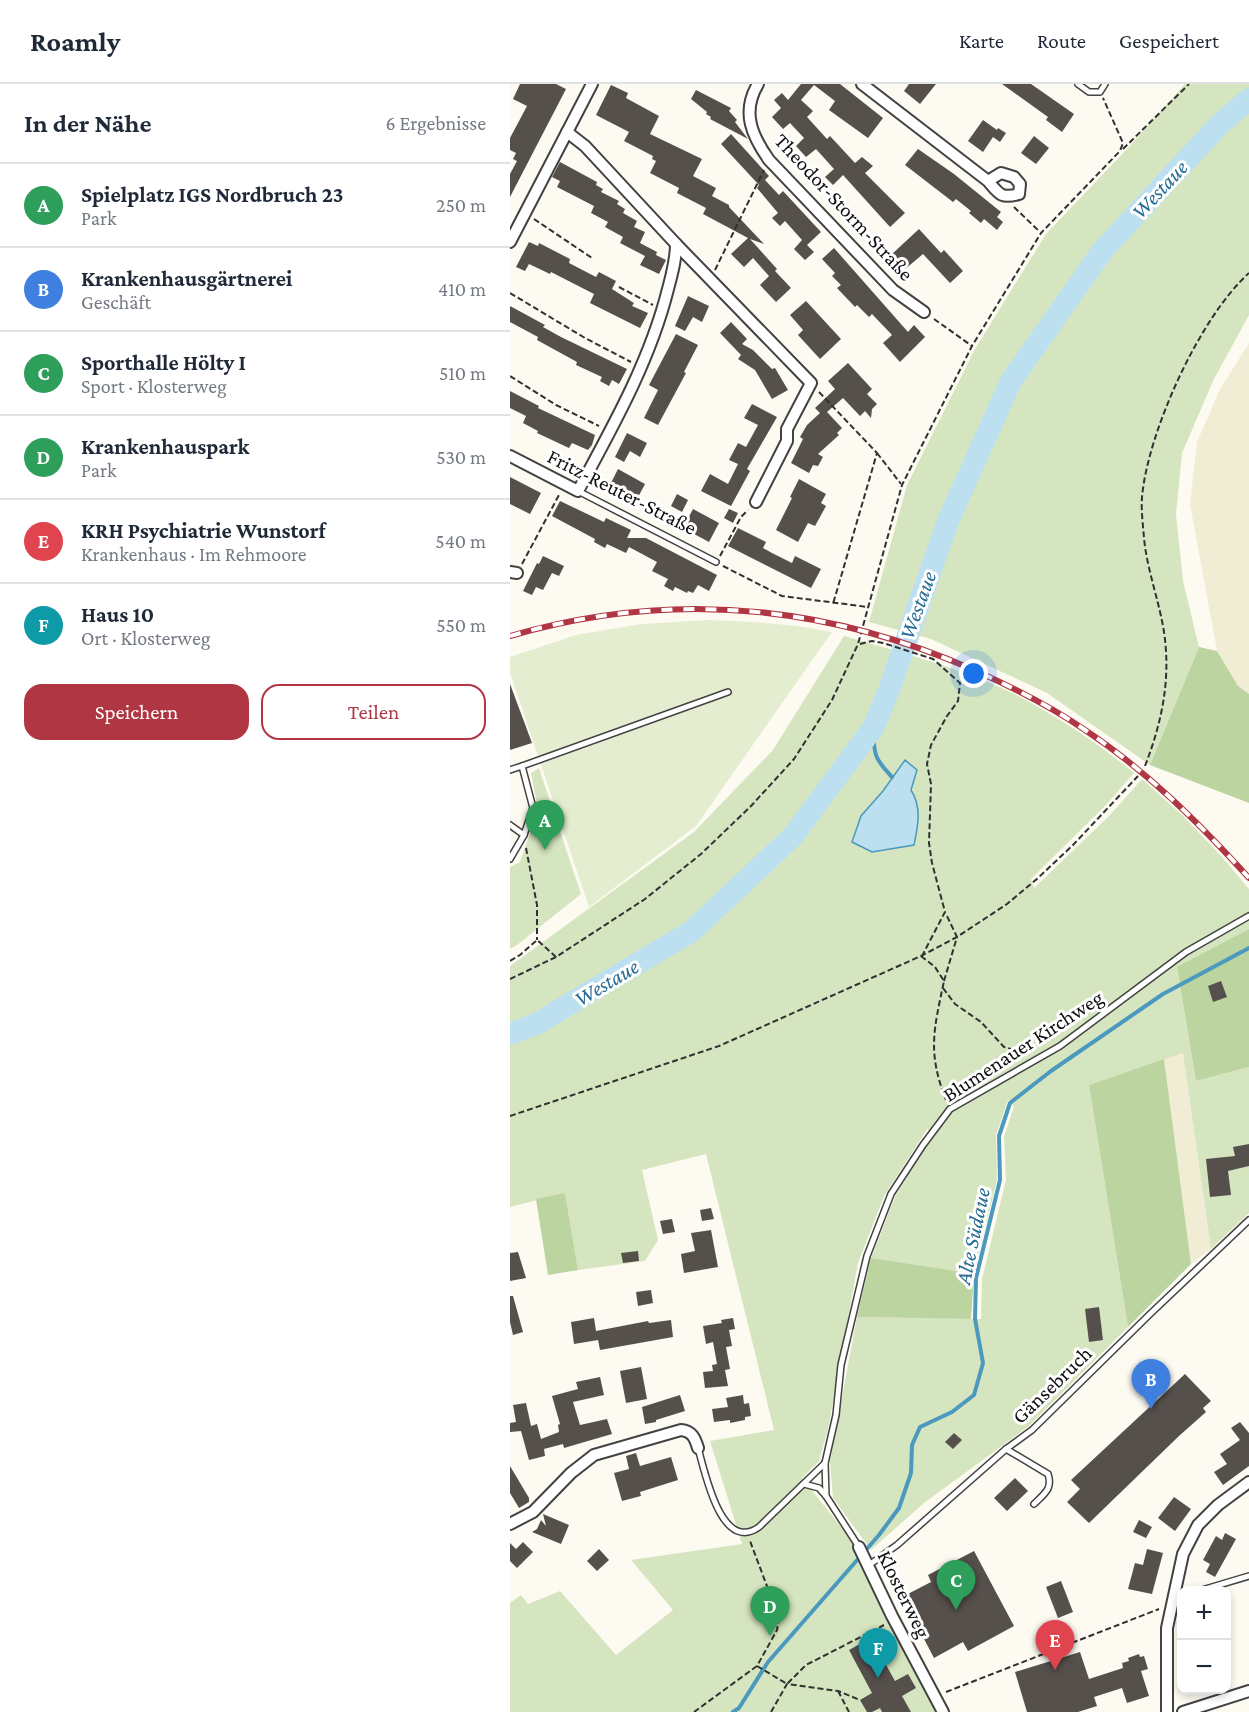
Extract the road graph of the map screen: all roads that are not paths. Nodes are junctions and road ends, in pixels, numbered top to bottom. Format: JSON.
{"nodes":[{"id":1,"x":592,"y":84,"type":"edge"},
{"id":2,"x":758,"y":84,"type":"edge"},
{"id":3,"x":862,"y":84,"type":"edge"},
{"id":4,"x":1078,"y":84,"type":"edge"},
{"id":5,"x":1105,"y":84,"type":"edge"},
{"id":6,"x":567,"y":132,"type":"junction"},
{"id":7,"x":988,"y":181,"type":"junction"},
{"id":8,"x":510,"y":242,"type":"edge"},
{"id":9,"x":676,"y":244,"type":"junction"},
{"id":10,"x":924,"y":312,"type":"road end"},
{"id":11,"x":510,"y":456,"type":"edge"},
{"id":12,"x":578,"y":491,"type":"junction"},
{"id":13,"x":756,"y":502,"type":"road end"},
{"id":14,"x":716,"y":562,"type":"road end"},
{"id":15,"x":728,"y":692,"type":"dead end"},
{"id":16,"x":522,"y":766,"type":"junction"},
{"id":17,"x":510,"y":771,"type":"edge"},
{"id":18,"x":510,"y":825,"type":"edge"},
{"id":19,"x":524,"y":836,"type":"junction"},
{"id":20,"x":510,"y":859,"type":"edge"},
{"id":21,"x":1249,"y":916,"type":"edge"},
{"id":22,"x":1249,"y":1220,"type":"edge"},
{"id":23,"x":698,"y":1448,"type":"joint"},
{"id":24,"x":1006,"y":1449,"type":"junction"},
{"id":25,"x":825,"y":1463,"type":"junction"},
{"id":26,"x":1249,"y":1482,"type":"edge"},
{"id":27,"x":804,"y":1484,"type":"junction"},
{"id":28,"x":826,"y":1496,"type":"junction"},
{"id":29,"x":1034,"y":1504,"type":"dead end"},
{"id":30,"x":510,"y":1524,"type":"edge"},
{"id":31,"x":859,"y":1547,"type":"joint"},
{"id":32,"x":869,"y":1565,"type":"junction"},
{"id":33,"x":1249,"y":1576,"type":"edge"},
{"id":34,"x":1215,"y":1586,"type":"edge"},
{"id":35,"x":1176,"y":1601,"type":"edge"},
{"id":36,"x":1249,"y":1691,"type":"edge"},
{"id":37,"x":944,"y":1712,"type":"edge"},
{"id":38,"x":1167,"y":1712,"type":"edge"},
{"id":39,"x":1183,"y":1712,"type":"edge"}],
"edges":[{"from":1,"to":6,"type":"street"},
{"from":2,"to":10,"type":"street","name":"Theodor-Storm-Straße"},
{"from":3,"to":7,"type":"street"},
{"from":4,"to":5,"type":"lane"},
{"from":6,"to":8,"type":"street"},
{"from":6,"to":9,"type":"street"},
{"from":7,"to":7,"type":"street"},
{"from":9,"to":12,"type":"street"},
{"from":9,"to":13,"type":"street"},
{"from":11,"to":12,"type":"street","name":"Fritz-Reuter-Straße"},
{"from":12,"to":14,"type":"lane","name":"Fritz-Reuter-Straße"},
{"from":15,"to":16,"type":"lane"},
{"from":16,"to":17,"type":"lane"},
{"from":16,"to":19,"type":"lane"},
{"from":18,"to":19,"type":"lane"},
{"from":19,"to":20,"type":"lane"},
{"from":21,"to":25,"type":"lane","name":"Blumenauer Kirchweg"},
{"from":22,"to":24,"type":"lane","name":"Gänsebruch"},
{"from":23,"to":27,"type":"lane"},
{"from":23,"to":30,"type":"street"},
{"from":24,"to":29,"type":"lane"},
{"from":24,"to":32,"type":"lane","name":"Gänsebruch"},
{"from":25,"to":27,"type":"lane"},
{"from":25,"to":28,"type":"lane"},
{"from":26,"to":35,"type":"street"},
{"from":27,"to":28,"type":"lane","name":"Klosterweg"},
{"from":28,"to":31,"type":"lane","name":"Klosterweg"},
{"from":31,"to":32,"type":"street","name":"Klosterweg"},
{"from":32,"to":37,"type":"street","name":"Klosterweg"},
{"from":33,"to":34,"type":"lane"},
{"from":35,"to":38,"type":"street"},
{"from":36,"to":39,"type":"street"}]}
